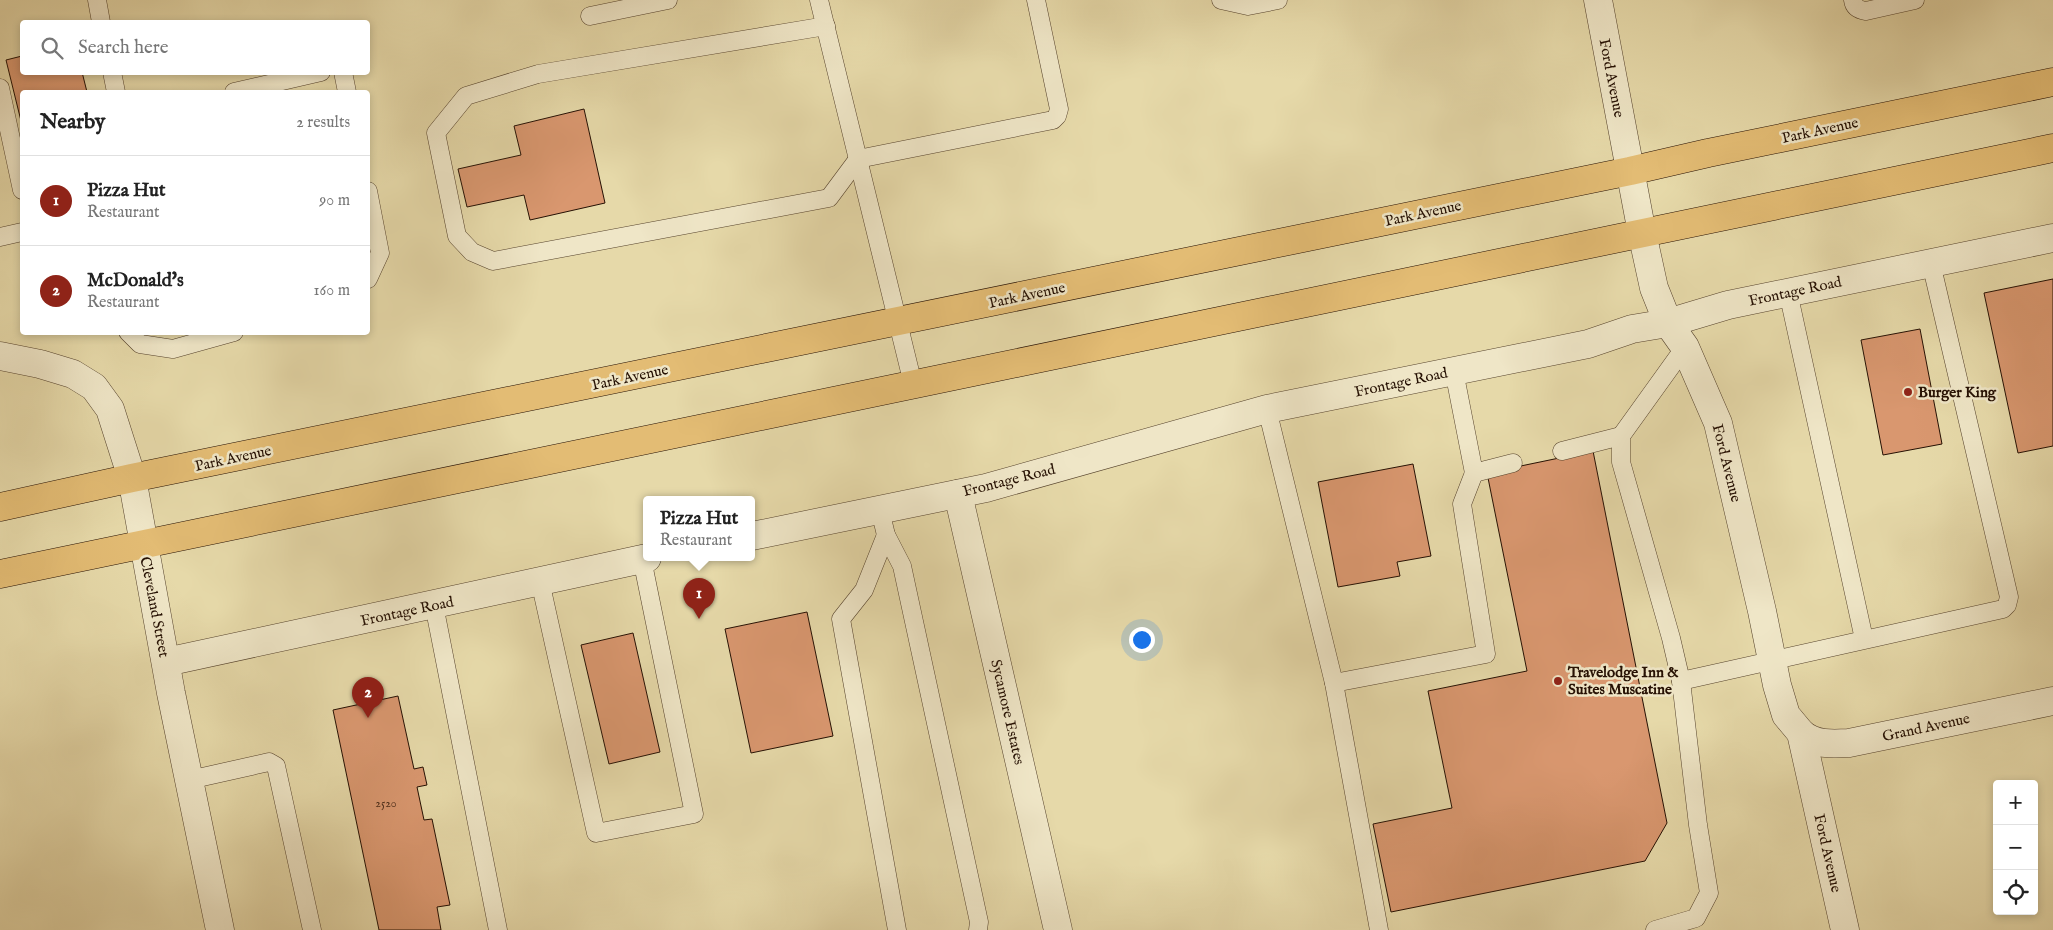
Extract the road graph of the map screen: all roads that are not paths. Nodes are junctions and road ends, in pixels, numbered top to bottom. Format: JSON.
{"nodes":[{"id":1,"x":96,"y":0,"type":"edge"},
{"id":2,"x":668,"y":0,"type":"edge"},
{"id":3,"x":819,"y":0,"type":"edge"},
{"id":4,"x":1036,"y":0,"type":"edge"},
{"id":5,"x":1222,"y":0,"type":"edge"},
{"id":6,"x":1278,"y":0,"type":"edge"},
{"id":7,"x":1598,"y":0,"type":"edge"},
{"id":8,"x":1853,"y":0,"type":"edge"},
{"id":9,"x":1915,"y":0,"type":"edge"},
{"id":10,"x":590,"y":16,"type":"dead end"},
{"id":11,"x":101,"y":20,"type":"edge"},
{"id":12,"x":826,"y":26,"type":"junction"},
{"id":13,"x":113,"y":75,"type":"edge"},
{"id":14,"x":308,"y":75,"type":"edge"},
{"id":15,"x":344,"y":75,"type":"edge"},
{"id":16,"x":2053,"y":82,"type":"edge"},
{"id":17,"x":0,"y":88,"type":"edge"},
{"id":18,"x":116,"y":90,"type":"edge"},
{"id":19,"x":243,"y":90,"type":"edge"},
{"id":20,"x":347,"y":90,"type":"edge"},
{"id":21,"x":2053,"y":148,"type":"edge"},
{"id":22,"x":858,"y":160,"type":"junction"},
{"id":23,"x":1630,"y":171,"type":"junction"},
{"id":24,"x":20,"y":181,"type":"edge"},
{"id":25,"x":370,"y":202,"type":"edge"},
{"id":26,"x":20,"y":232,"type":"edge"},
{"id":27,"x":1642,"y":233,"type":"junction"},
{"id":28,"x":0,"y":237,"type":"edge"},
{"id":29,"x":2053,"y":238,"type":"edge"},
{"id":30,"x":1931,"y":263,"type":"junction"},
{"id":31,"x":370,"y":275,"type":"edge"},
{"id":32,"x":1788,"y":292,"type":"junction"},
{"id":33,"x":899,"y":321,"type":"junction"},
{"id":34,"x":1668,"y":323,"type":"junction"},
{"id":35,"x":131,"y":335,"type":"edge"},
{"id":36,"x":223,"y":335,"type":"edge"},
{"id":37,"x":1685,"y":347,"type":"junction"},
{"id":38,"x":0,"y":356,"type":"edge"},
{"id":39,"x":1454,"y":371,"type":"junction"},
{"id":40,"x":913,"y":384,"type":"junction"},
{"id":41,"x":1267,"y":409,"type":"junction"},
{"id":42,"x":1621,"y":436,"type":"junction"},
{"id":43,"x":1562,"y":451,"type":"dead end"},
{"id":44,"x":1513,"y":463,"type":"dead end"},
{"id":45,"x":1474,"y":472,"type":"junction"},
{"id":46,"x":132,"y":478,"type":"junction"},
{"id":47,"x":958,"y":494,"type":"junction"},
{"id":48,"x":0,"y":507,"type":"edge"},
{"id":49,"x":883,"y":523,"type":"junction"},
{"id":50,"x":755,"y":536,"type":"edge"},
{"id":51,"x":143,"y":544,"type":"junction"},
{"id":52,"x":643,"y":558,"type":"edge"},
{"id":53,"x":645,"y":561,"type":"edge"},
{"id":54,"x":0,"y":574,"type":"edge"},
{"id":55,"x":540,"y":581,"type":"junction"},
{"id":56,"x":434,"y":605,"type":"junction"},
{"id":57,"x":1864,"y":639,"type":"junction"},
{"id":58,"x":1773,"y":660,"type":"junction"},
{"id":59,"x":166,"y":662,"type":"junction"},
{"id":60,"x":1681,"y":681,"type":"junction"},
{"id":61,"x":1334,"y":683,"type":"junction"},
{"id":62,"x":2053,"y":701,"type":"edge"},
{"id":63,"x":1801,"y":733,"type":"junction"},
{"id":64,"x":189,"y":780,"type":"junction"},
{"id":65,"x":220,"y":930,"type":"edge"},
{"id":66,"x":312,"y":930,"type":"edge"},
{"id":67,"x":498,"y":930,"type":"edge"},
{"id":68,"x":897,"y":930,"type":"edge"},
{"id":69,"x":978,"y":930,"type":"edge"},
{"id":70,"x":1058,"y":930,"type":"edge"},
{"id":71,"x":1378,"y":930,"type":"edge"},
{"id":72,"x":1655,"y":930,"type":"edge"},
{"id":73,"x":1845,"y":930,"type":"edge"}],
"edges":[{"from":1,"to":11,"type":"lane"},
{"from":2,"to":10,"type":"lane"},
{"from":3,"to":12,"type":"lane"},
{"from":4,"to":22,"type":"lane"},
{"from":5,"to":6,"type":"lane"},
{"from":7,"to":23,"type":"street","name":"Ford Avenue"},
{"from":8,"to":9,"type":"lane"},
{"from":12,"to":22,"type":"lane"},
{"from":12,"to":22,"type":"lane"},
{"from":13,"to":18,"type":"lane"},
{"from":14,"to":19,"type":"lane"},
{"from":15,"to":20,"type":"lane"},
{"from":16,"to":23,"type":"main road","name":"Park Avenue"},
{"from":17,"to":24,"type":"lane"},
{"from":21,"to":27,"type":"main road"},
{"from":22,"to":33,"type":"lane"},
{"from":23,"to":27,"type":"street","name":"Ford Avenue"},
{"from":23,"to":33,"type":"main road","name":"Park Avenue"},
{"from":25,"to":31,"type":"lane"},
{"from":26,"to":28,"type":"lane"},
{"from":27,"to":34,"type":"street","name":"Ford Avenue"},
{"from":27,"to":40,"type":"main road"},
{"from":29,"to":30,"type":"street","name":"Frontage Road"},
{"from":30,"to":32,"type":"street","name":"Frontage Road"},
{"from":30,"to":57,"type":"lane"},
{"from":32,"to":34,"type":"street","name":"Frontage Road"},
{"from":32,"to":57,"type":"lane"},
{"from":33,"to":40,"type":"lane"},
{"from":33,"to":46,"type":"main road","name":"Park Avenue"},
{"from":34,"to":37,"type":"street","name":"Ford Avenue"},
{"from":34,"to":39,"type":"street","name":"Frontage Road"},
{"from":35,"to":36,"type":"lane"},
{"from":37,"to":42,"type":"lane"},
{"from":37,"to":58,"type":"street","name":"Ford Avenue"},
{"from":38,"to":46,"type":"street","name":"Cleveland Street"},
{"from":39,"to":41,"type":"street","name":"Frontage Road"},
{"from":39,"to":45,"type":"lane"},
{"from":40,"to":51,"type":"main road"},
{"from":41,"to":47,"type":"street","name":"Frontage Road"},
{"from":41,"to":61,"type":"lane"},
{"from":42,"to":43,"type":"lane"},
{"from":42,"to":60,"type":"lane"},
{"from":44,"to":45,"type":"lane"},
{"from":45,"to":61,"type":"lane"},
{"from":46,"to":48,"type":"main road","name":"Park Avenue"},
{"from":46,"to":51,"type":"street","name":"Cleveland Street"},
{"from":47,"to":49,"type":"street","name":"Frontage Road"},
{"from":47,"to":70,"type":"street","name":"Sycamore Estates"},
{"from":49,"to":50,"type":"street","name":"Frontage Road"},
{"from":49,"to":68,"type":"lane"},
{"from":49,"to":69,"type":"lane"},
{"from":51,"to":54,"type":"main road"},
{"from":51,"to":59,"type":"street","name":"Cleveland Street"},
{"from":52,"to":55,"type":"street","name":"Frontage Road"},
{"from":53,"to":55,"type":"lane"},
{"from":55,"to":56,"type":"street","name":"Frontage Road"},
{"from":56,"to":59,"type":"street","name":"Frontage Road"},
{"from":56,"to":67,"type":"lane"},
{"from":57,"to":58,"type":"lane"},
{"from":58,"to":60,"type":"lane"},
{"from":58,"to":63,"type":"street","name":"Ford Avenue"},
{"from":59,"to":64,"type":"street","name":"Cleveland Street"},
{"from":60,"to":72,"type":"lane"},
{"from":61,"to":71,"type":"lane"},
{"from":62,"to":63,"type":"street","name":"Grand Avenue"},
{"from":63,"to":73,"type":"street","name":"Ford Avenue"},
{"from":64,"to":65,"type":"street","name":"Cleveland Street"},
{"from":64,"to":66,"type":"lane"}]}
